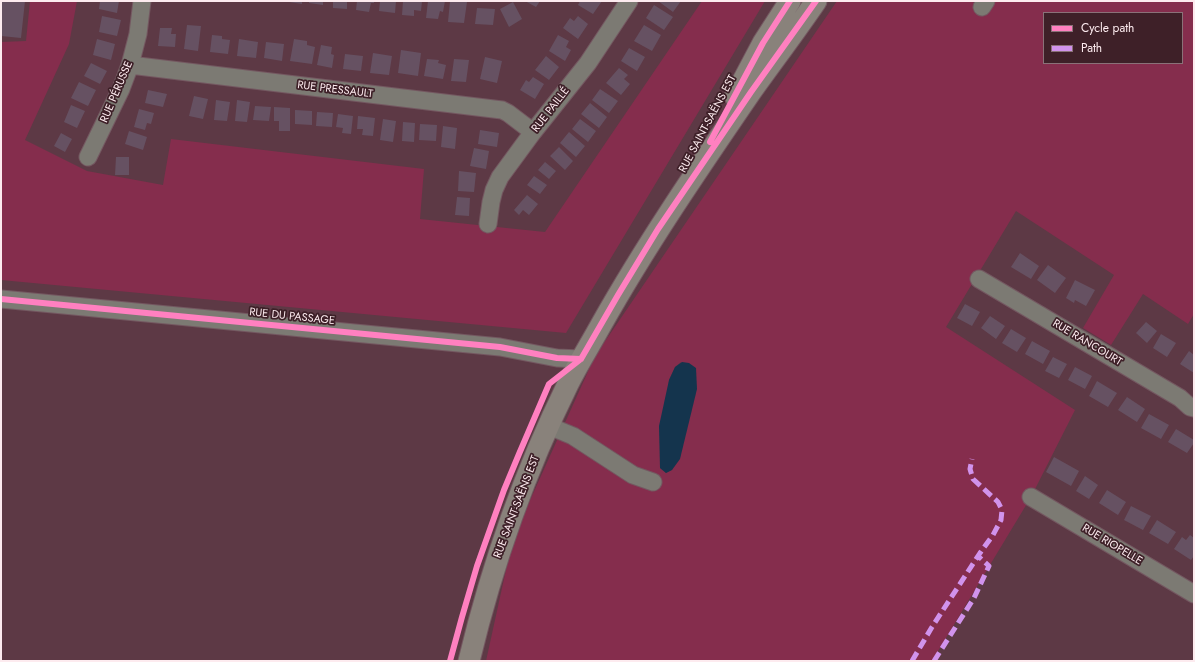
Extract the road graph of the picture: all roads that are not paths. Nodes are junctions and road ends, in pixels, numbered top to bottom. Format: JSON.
{"nodes":[{"id":1,"x":142,"y":1,"type":"edge"},
{"id":2,"x":628,"y":1,"type":"edge"},
{"id":3,"x":790,"y":1,"type":"edge"},
{"id":4,"x":816,"y":1,"type":"edge"},
{"id":5,"x":130,"y":65,"type":"junction"},
{"id":6,"x":533,"y":132,"type":"junction"},
{"id":7,"x":88,"y":157,"type":"dead end"},
{"id":8,"x":686,"y":186,"type":"junction"},
{"id":9,"x":488,"y":224,"type":"dead end"},
{"id":10,"x":979,"y":279,"type":"dead end"},
{"id":11,"x":1,"y":299,"type":"edge"},
{"id":12,"x":581,"y":359,"type":"junction"},
{"id":13,"x":1194,"y":408,"type":"edge"},
{"id":14,"x":549,"y":426,"type":"junction"},
{"id":15,"x":653,"y":482,"type":"dead end"},
{"id":16,"x":1031,"y":497,"type":"dead end"},
{"id":17,"x":1194,"y":594,"type":"edge"},
{"id":18,"x":469,"y":661,"type":"edge"}],
"edges":[{"from":1,"to":5,"type":"street","name":"RUE PÉRUSSE"},
{"from":2,"to":6,"type":"street","name":"RUE PAILLÉ"},
{"from":3,"to":8,"type":"main road","name":"RUE SAINT-SAËNS EST"},
{"from":4,"to":8,"type":"main road","name":"RUE SAINT-SAËNS EST"},
{"from":5,"to":6,"type":"street","name":"RUE PRESSAULT"},
{"from":5,"to":7,"type":"street","name":"RUE PÉRUSSE"},
{"from":6,"to":9,"type":"street","name":"RUE PAILLÉ"},
{"from":8,"to":12,"type":"main road","name":"RUE SAINT-SAËNS EST"},
{"from":10,"to":13,"type":"street","name":"RUE RANCOURT"},
{"from":11,"to":12,"type":"street","name":"RUE DU PASSAGE"},
{"from":12,"to":14,"type":"main road","name":"RUE SAINT-SAËNS EST"},
{"from":14,"to":15,"type":"street"},
{"from":14,"to":18,"type":"main road","name":"RUE SAINT-SAËNS EST"},
{"from":16,"to":17,"type":"street","name":"RUE RIOPELLE"}]}
